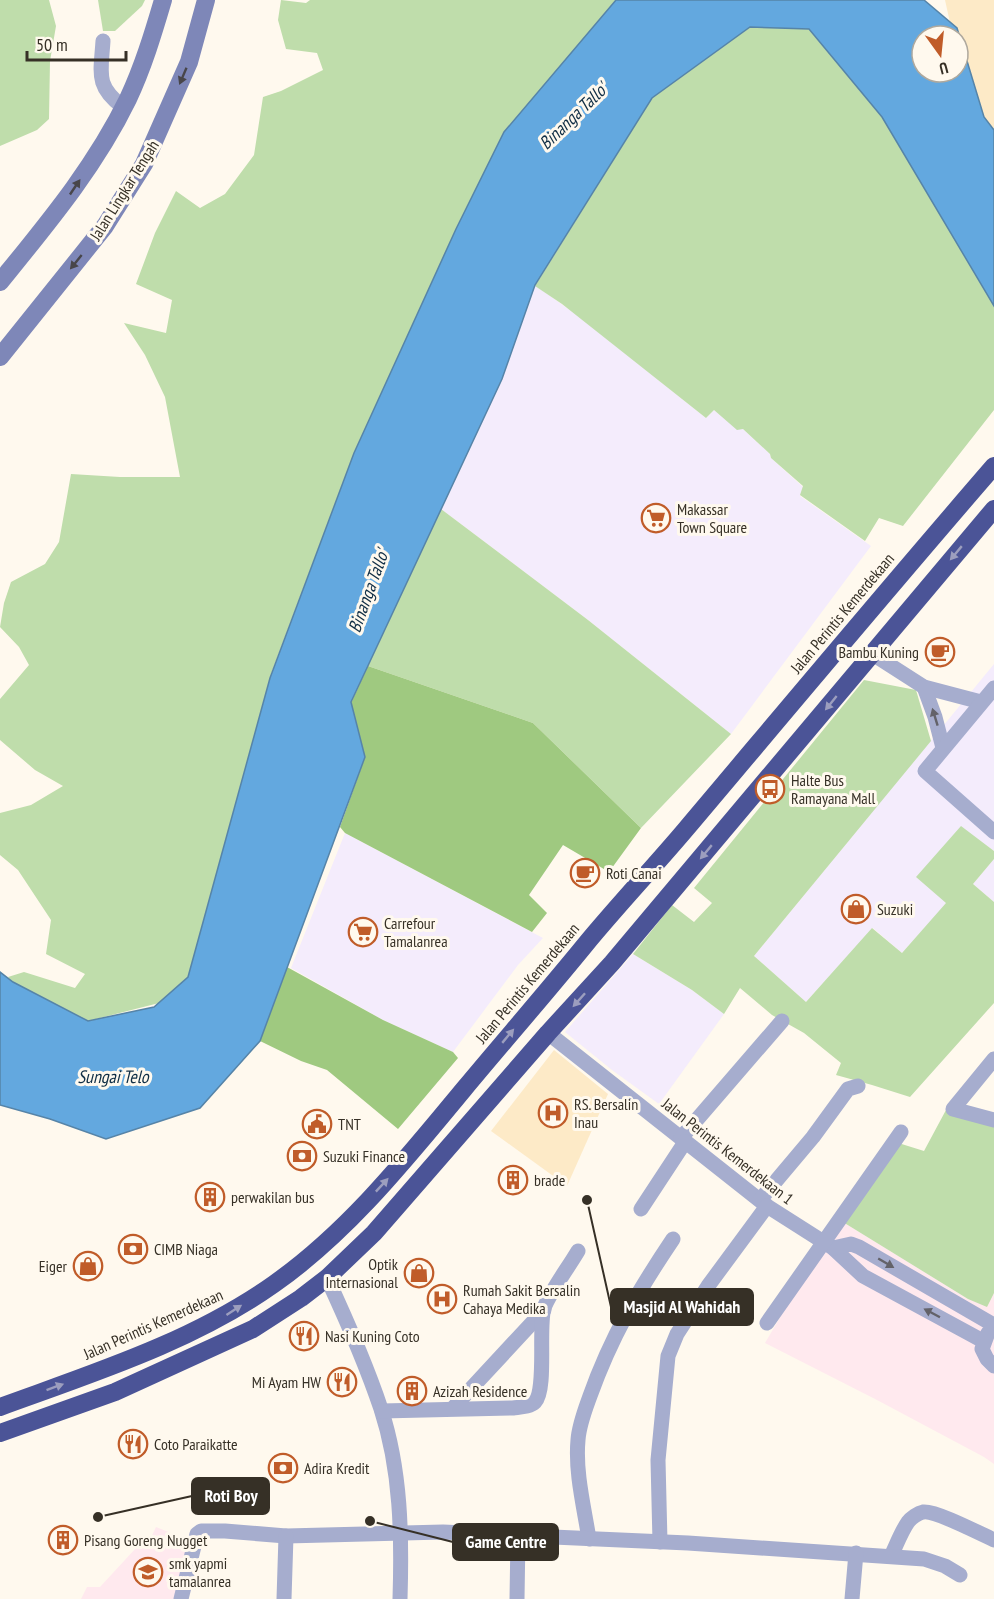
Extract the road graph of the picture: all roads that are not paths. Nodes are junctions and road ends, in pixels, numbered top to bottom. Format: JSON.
{"nodes":[{"id":1,"x":163,"y":0,"type":"edge"},
{"id":2,"x":206,"y":0,"type":"edge"},
{"id":3,"x":103,"y":41,"type":"dead end"},
{"id":4,"x":123,"y":107,"type":"junction"},
{"id":5,"x":0,"y":282,"type":"edge"},
{"id":6,"x":0,"y":357,"type":"edge"},
{"id":7,"x":994,"y":466,"type":"edge"},
{"id":8,"x":994,"y":509,"type":"edge"},
{"id":9,"x":871,"y":653,"type":"junction"},
{"id":10,"x":924,"y":687,"type":"junction"},
{"id":11,"x":994,"y":688,"type":"edge"},
{"id":12,"x":981,"y":702,"type":"junction"},
{"id":13,"x":943,"y":748,"type":"junction"},
{"id":14,"x":994,"y":832,"type":"edge"},
{"id":15,"x":782,"y":1021,"type":"dead end"},
{"id":16,"x":548,"y":1033,"type":"junction"},
{"id":17,"x":994,"y":1059,"type":"edge"},
{"id":18,"x":858,"y":1086,"type":"dead end"},
{"id":19,"x":440,"y":1118,"type":"junction"},
{"id":20,"x":994,"y":1120,"type":"edge"},
{"id":21,"x":901,"y":1132,"type":"dead end"},
{"id":22,"x":460,"y":1136,"type":"junction"},
{"id":23,"x":683,"y":1140,"type":"junction"},
{"id":24,"x":764,"y":1203,"type":"junction"},
{"id":25,"x":641,"y":1209,"type":"dead end"},
{"id":26,"x":673,"y":1239,"type":"dead end"},
{"id":27,"x":829,"y":1245,"type":"junction"},
{"id":28,"x":578,"y":1251,"type":"dead end"},
{"id":29,"x":327,"y":1278,"type":"junction"},
{"id":30,"x":543,"y":1310,"type":"junction"},
{"id":31,"x":767,"y":1323,"type":"dead end"},
{"id":32,"x":993,"y":1323,"type":"edge"},
{"id":33,"x":983,"y":1341,"type":"junction"},
{"id":34,"x":994,"y":1366,"type":"edge"},
{"id":35,"x":0,"y":1407,"type":"edge"},
{"id":36,"x":453,"y":1408,"type":"junction"},
{"id":37,"x":382,"y":1411,"type":"junction"},
{"id":38,"x":0,"y":1433,"type":"edge"},
{"id":39,"x":402,"y":1533,"type":"junction"},
{"id":40,"x":286,"y":1536,"type":"junction"},
{"id":41,"x":518,"y":1536,"type":"junction"},
{"id":42,"x":589,"y":1539,"type":"junction"},
{"id":43,"x":994,"y":1540,"type":"edge"},
{"id":44,"x":660,"y":1542,"type":"junction"},
{"id":45,"x":856,"y":1553,"type":"junction"},
{"id":46,"x":891,"y":1556,"type":"junction"},
{"id":47,"x":960,"y":1575,"type":"dead end"},
{"id":48,"x":182,"y":1599,"type":"edge"},
{"id":49,"x":284,"y":1599,"type":"edge"},
{"id":50,"x":400,"y":1599,"type":"edge"},
{"id":51,"x":517,"y":1599,"type":"edge"},
{"id":52,"x":852,"y":1599,"type":"edge"}],
"edges":[{"from":1,"to":4,"type":"main road"},
{"from":2,"to":6,"type":"main road","name":"Jalan Lingkar Tengah","one_way":true},
{"from":3,"to":4,"type":"street"},
{"from":5,"to":4,"type":"main road","one_way":true},
{"from":19,"to":7,"type":"highway","name":"Jalan Perintis Kemerdekaan","one_way":true},
{"from":8,"to":9,"type":"highway","one_way":true},
{"from":9,"to":10,"type":"street"},
{"from":9,"to":16,"type":"highway","one_way":true},
{"from":10,"to":12,"type":"street"},
{"from":13,"to":10,"type":"street","one_way":true},
{"from":11,"to":12,"type":"street"},
{"from":12,"to":13,"type":"street"},
{"from":13,"to":14,"type":"street"},
{"from":15,"to":23,"type":"street"},
{"from":16,"to":22,"type":"highway"},
{"from":16,"to":23,"type":"street","name":"Jalan Perintis Kemerdekaan 1"},
{"from":17,"to":20,"type":"street"},
{"from":18,"to":24,"type":"street"},
{"from":19,"to":22,"type":"highway"},
{"from":35,"to":19,"type":"highway","name":"Jalan Perintis Kemerdekaan","one_way":true},
{"from":21,"to":27,"type":"street"},
{"from":22,"to":29,"type":"highway"},
{"from":23,"to":24,"type":"street","name":"Jalan Perintis Kemerdekaan 1"},
{"from":23,"to":25,"type":"street"},
{"from":24,"to":27,"type":"street","name":"Jalan Perintis Kemerdekaan 1"},
{"from":24,"to":44,"type":"street"},
{"from":26,"to":42,"type":"street"},
{"from":27,"to":31,"type":"street"},
{"from":27,"to":32,"type":"street","one_way":true},
{"from":33,"to":27,"type":"street","name":"Jalan Perintis Kemerdekaan 1","one_way":true},
{"from":28,"to":30,"type":"street"},
{"from":29,"to":37,"type":"street"},
{"from":29,"to":38,"type":"highway"},
{"from":30,"to":36,"type":"street"},
{"from":30,"to":36,"type":"street"},
{"from":32,"to":33,"type":"street"},
{"from":33,"to":34,"type":"street"},
{"from":36,"to":37,"type":"street"},
{"from":37,"to":39,"type":"street"},
{"from":39,"to":40,"type":"street"},
{"from":39,"to":41,"type":"street"},
{"from":39,"to":50,"type":"street"},
{"from":40,"to":48,"type":"street"},
{"from":40,"to":49,"type":"street"},
{"from":41,"to":42,"type":"street"},
{"from":41,"to":51,"type":"street"},
{"from":42,"to":44,"type":"street"},
{"from":43,"to":46,"type":"street"},
{"from":44,"to":45,"type":"street"},
{"from":45,"to":46,"type":"street"},
{"from":45,"to":52,"type":"street"},
{"from":46,"to":47,"type":"street"}]}
